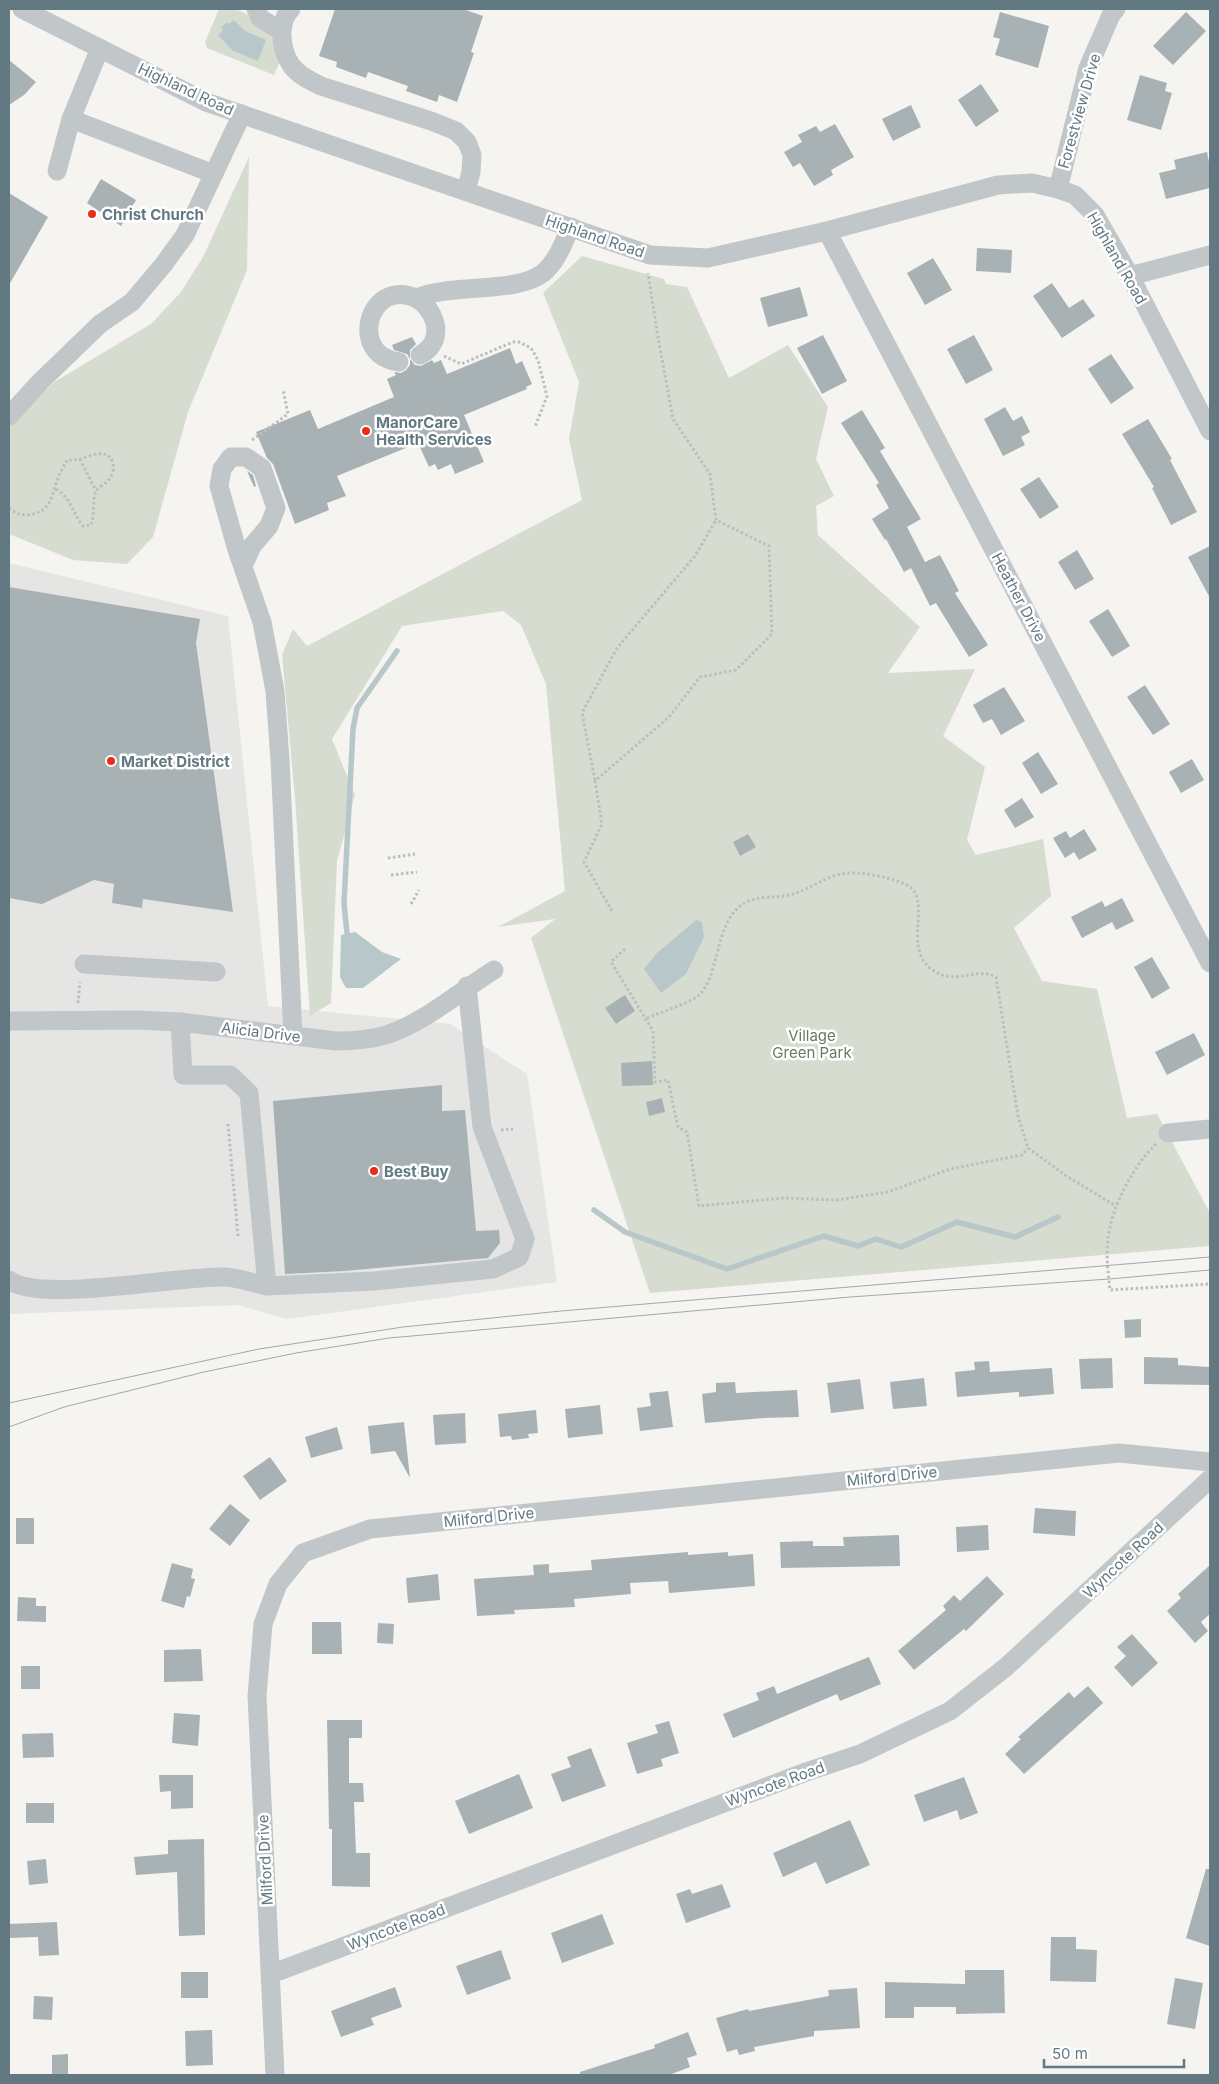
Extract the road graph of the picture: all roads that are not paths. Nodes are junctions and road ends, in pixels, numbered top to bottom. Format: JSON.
{"nodes":[{"id":1,"x":22,"y":9,"type":"edge"},
{"id":2,"x":256,"y":9,"type":"edge"},
{"id":3,"x":291,"y":9,"type":"edge"},
{"id":4,"x":1116,"y":9,"type":"edge"},
{"id":5,"x":282,"y":31,"type":"junction"},
{"id":6,"x":100,"y":48,"type":"junction"},
{"id":7,"x":242,"y":114,"type":"junction"},
{"id":8,"x":72,"y":119,"type":"junction"},
{"id":9,"x":57,"y":171,"type":"dead end"},
{"id":10,"x":214,"y":174,"type":"junction"},
{"id":11,"x":1058,"y":188,"type":"junction"},
{"id":12,"x":466,"y":191,"type":"junction"},
{"id":13,"x":571,"y":227,"type":"junction"},
{"id":14,"x":827,"y":231,"type":"junction"},
{"id":15,"x":1210,"y":255,"type":"edge"},
{"id":16,"x":1130,"y":276,"type":"junction"},
{"id":17,"x":417,"y":298,"type":"junction"},
{"id":18,"x":422,"y":354,"type":"road end"},
{"id":19,"x":399,"y":362,"type":"dead end"},
{"id":20,"x":9,"y":416,"type":"edge"},
{"id":21,"x":1210,"y":431,"type":"edge"},
{"id":22,"x":243,"y":566,"type":"junction"},
{"id":23,"x":1210,"y":963,"type":"edge"},
{"id":24,"x":84,"y":964,"type":"dead end"},
{"id":25,"x":494,"y":970,"type":"dead end"},
{"id":26,"x":216,"y":972,"type":"dead end"},
{"id":27,"x":467,"y":986,"type":"junction"},
{"id":28,"x":9,"y":1021,"type":"edge"},
{"id":29,"x":180,"y":1022,"type":"junction"},
{"id":30,"x":293,"y":1036,"type":"junction"},
{"id":31,"x":1210,"y":1129,"type":"edge"},
{"id":32,"x":1168,"y":1133,"type":"road end"},
{"id":33,"x":9,"y":1280,"type":"edge"},
{"id":34,"x":267,"y":1286,"type":"junction"},
{"id":35,"x":1210,"y":1462,"type":"edge"},
{"id":36,"x":1210,"y":1479,"type":"edge"},
{"id":37,"x":271,"y":1974,"type":"junction"},
{"id":38,"x":275,"y":2075,"type":"edge"}],
"edges":[{"from":1,"to":6,"type":"street","name":"Highland Road"},
{"from":2,"to":5,"type":"street"},
{"from":3,"to":5,"type":"street"},
{"from":4,"to":11,"type":"street","name":"Forestview Drive"},
{"from":5,"to":12,"type":"street"},
{"from":6,"to":7,"type":"street","name":"Highland Road"},
{"from":6,"to":8,"type":"street"},
{"from":7,"to":10,"type":"street"},
{"from":7,"to":12,"type":"street","name":"Highland Road"},
{"from":8,"to":9,"type":"street"},
{"from":8,"to":10,"type":"street"},
{"from":10,"to":20,"type":"street"},
{"from":11,"to":14,"type":"street","name":"Highland Road"},
{"from":11,"to":16,"type":"street","name":"Highland Road"},
{"from":12,"to":13,"type":"street","name":"Highland Road"},
{"from":13,"to":14,"type":"street","name":"Highland Road"},
{"from":13,"to":17,"type":"street"},
{"from":14,"to":23,"type":"street","name":"Heather Drive"},
{"from":15,"to":16,"type":"street"},
{"from":16,"to":21,"type":"street","name":"Highland Road"},
{"from":17,"to":18,"type":"street"},
{"from":17,"to":19,"type":"street"},
{"from":22,"to":22,"type":"street"},
{"from":22,"to":30,"type":"street"},
{"from":24,"to":26,"type":"street"},
{"from":25,"to":27,"type":"street","name":"Alicia Drive"},
{"from":27,"to":30,"type":"street","name":"Alicia Drive"},
{"from":27,"to":34,"type":"street"},
{"from":28,"to":29,"type":"street","name":"Alicia Drive"},
{"from":29,"to":30,"type":"street","name":"Alicia Drive"},
{"from":29,"to":34,"type":"street"},
{"from":31,"to":32,"type":"street"},
{"from":33,"to":34,"type":"street"},
{"from":35,"to":37,"type":"street","name":"Milford Drive"},
{"from":36,"to":37,"type":"street","name":"Wyncote Road"},
{"from":37,"to":38,"type":"street","name":"Milford Drive"}]}
